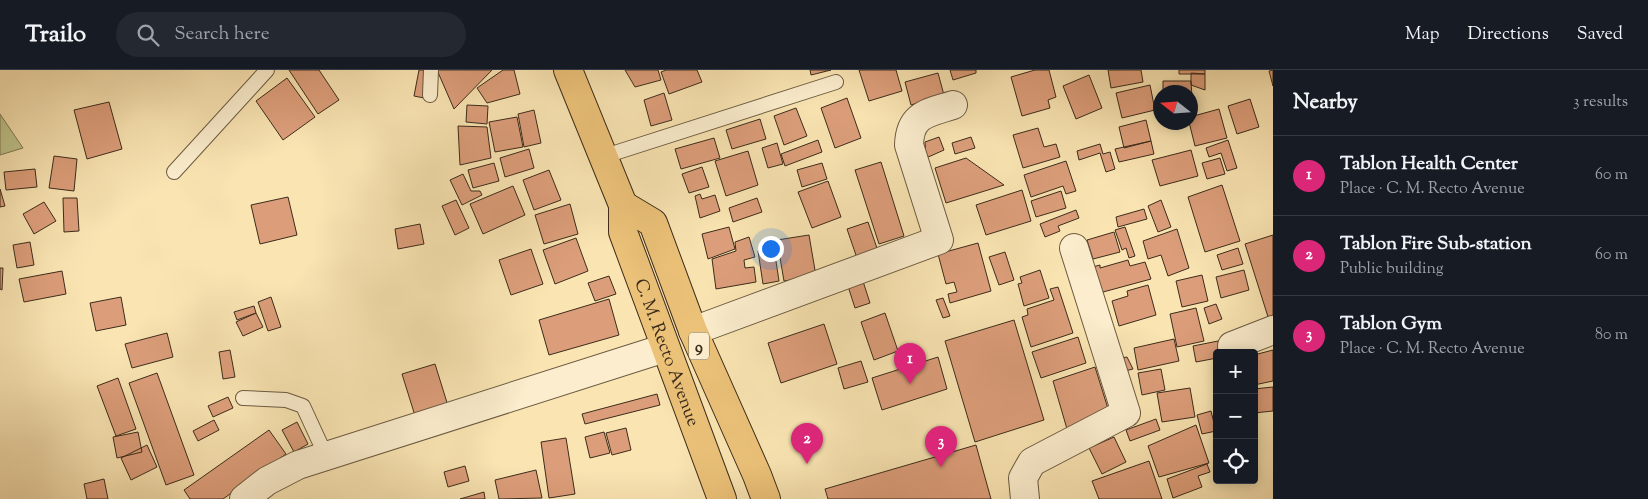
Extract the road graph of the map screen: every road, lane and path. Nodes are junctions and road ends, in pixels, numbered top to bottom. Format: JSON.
{"nodes":[{"id":1,"x":267,"y":70,"type":"edge"},
{"id":2,"x":431,"y":70,"type":"edge"},
{"id":3,"x":568,"y":70,"type":"edge"},
{"id":4,"x":836,"y":82,"type":"dead end"},
{"id":5,"x":430,"y":95,"type":"dead end"},
{"id":6,"x":953,"y":105,"type":"dead end"},
{"id":7,"x":602,"y":157,"type":"junction"},
{"id":8,"x":174,"y":172,"type":"dead end"},
{"id":9,"x":622,"y":205,"type":"junction"},
{"id":10,"x":1074,"y":248,"type":"dead end"},
{"id":11,"x":1273,"y":330,"type":"edge"},
{"id":12,"x":693,"y":332,"type":"junction"},
{"id":13,"x":1232,"y":346,"type":"dead end"},
{"id":14,"x":665,"y":348,"type":"junction"},
{"id":15,"x":244,"y":398,"type":"dead end"},
{"id":16,"x":326,"y":456,"type":"junction"},
{"id":17,"x":244,"y":499,"type":"edge"},
{"id":18,"x":722,"y":499,"type":"edge"},
{"id":19,"x":766,"y":499,"type":"edge"},
{"id":20,"x":1025,"y":499,"type":"edge"}],
"edges":[{"from":1,"to":8,"type":"lane"},
{"from":2,"to":5,"type":"lane"},
{"from":3,"to":7,"type":"highway","name":"C. M. Recto Avenue","number":"9"},
{"from":4,"to":7,"type":"lane"},
{"from":6,"to":12,"type":"street"},
{"from":7,"to":9,"type":"highway","name":"C. M. Recto Avenue","number":"9"},
{"from":9,"to":12,"type":"highway","name":"C. M. Recto Avenue","number":"9"},
{"from":9,"to":14,"type":"highway","name":"C. M. Recto Avenue","number":"9"},
{"from":10,"to":20,"type":"street"},
{"from":11,"to":13,"type":"street"},
{"from":12,"to":19,"type":"highway","name":"C. M. Recto Avenue","number":"9"},
{"from":14,"to":16,"type":"street"},
{"from":14,"to":18,"type":"highway","name":"C. M. Recto Avenue","number":"9"},
{"from":15,"to":16,"type":"lane"},
{"from":16,"to":17,"type":"street"}]}
